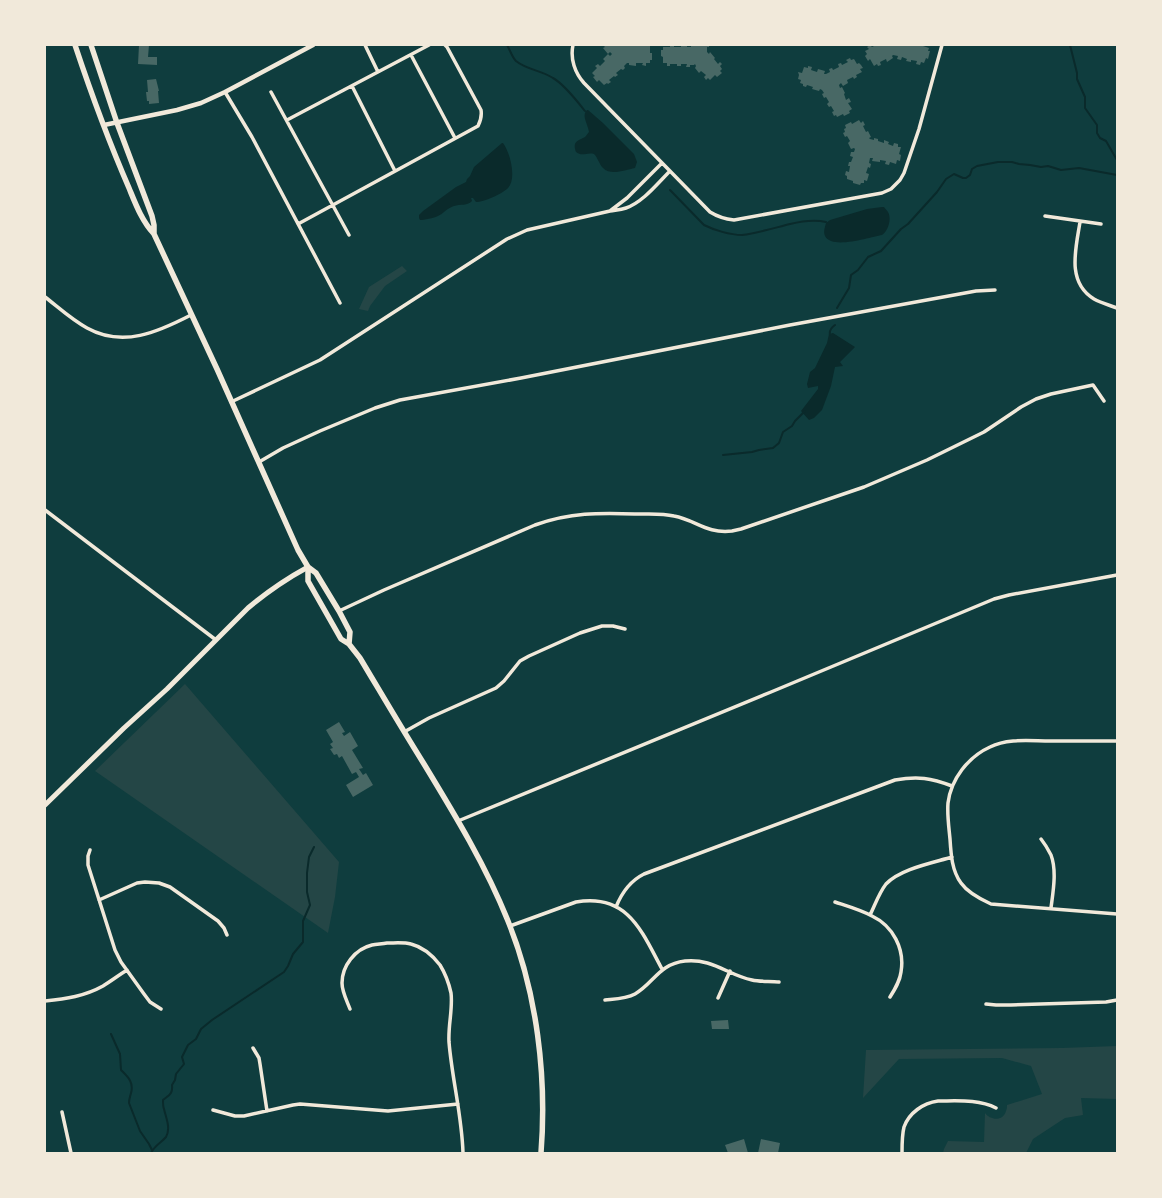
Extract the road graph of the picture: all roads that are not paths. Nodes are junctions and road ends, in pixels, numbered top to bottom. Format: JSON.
{"nodes":[{"id":1,"x":75,"y":45,"type":"edge"},
{"id":2,"x":91,"y":45,"type":"edge"},
{"id":3,"x":313,"y":45,"type":"edge"},
{"id":4,"x":365,"y":45,"type":"edge"},
{"id":5,"x":429,"y":45,"type":"edge"},
{"id":6,"x":445,"y":45,"type":"edge"},
{"id":7,"x":573,"y":45,"type":"edge"},
{"id":8,"x":942,"y":45,"type":"edge"},
{"id":9,"x":411,"y":55,"type":"junction"},
{"id":10,"x":378,"y":72,"type":"junction"},
{"id":11,"x":352,"y":86,"type":"junction"},
{"id":12,"x":225,"y":92,"type":"junction"},
{"id":13,"x":272,"y":92,"type":"dead end"},
{"id":14,"x":287,"y":120,"type":"junction"},
{"id":15,"x":117,"y":123,"type":"junction"},
{"id":16,"x":104,"y":125,"type":"junction"},
{"id":17,"x":455,"y":138,"type":"junction"},
{"id":18,"x":662,"y":163,"type":"junction"},
{"id":19,"x":395,"y":171,"type":"junction"},
{"id":20,"x":670,"y":171,"type":"junction"},
{"id":21,"x":333,"y":204,"type":"junction"},
{"id":22,"x":610,"y":211,"type":"junction"},
{"id":23,"x":1045,"y":216,"type":"dead end"},
{"id":24,"x":1080,"y":222,"type":"junction"},
{"id":25,"x":298,"y":224,"type":"junction"},
{"id":26,"x":1101,"y":224,"type":"dead end"},
{"id":27,"x":154,"y":234,"type":"junction"},
{"id":28,"x":349,"y":235,"type":"dead end"},
{"id":29,"x":995,"y":290,"type":"dead end"},
{"id":30,"x":45,"y":296,"type":"edge"},
{"id":31,"x":340,"y":303,"type":"dead end"},
{"id":32,"x":1117,"y":308,"type":"edge"},
{"id":33,"x":192,"y":315,"type":"junction"},
{"id":34,"x":1104,"y":401,"type":"dead end"},
{"id":35,"x":231,"y":402,"type":"junction"},
{"id":36,"x":259,"y":462,"type":"junction"},
{"id":37,"x":45,"y":510,"type":"edge"},
{"id":38,"x":308,"y":568,"type":"junction"},
{"id":39,"x":1117,"y":576,"type":"edge"},
{"id":40,"x":339,"y":612,"type":"junction"},
{"id":41,"x":625,"y":629,"type":"dead end"},
{"id":42,"x":216,"y":640,"type":"junction"},
{"id":43,"x":350,"y":644,"type":"junction"},
{"id":44,"x":404,"y":732,"type":"junction"},
{"id":45,"x":1117,"y":741,"type":"edge"},
{"id":46,"x":952,"y":786,"type":"junction"},
{"id":47,"x":45,"y":805,"type":"edge"},
{"id":48,"x":458,"y":821,"type":"junction"},
{"id":49,"x":1041,"y":839,"type":"dead end"},
{"id":50,"x":90,"y":850,"type":"dead end"},
{"id":51,"x":952,"y":857,"type":"junction"},
{"id":52,"x":99,"y":900,"type":"junction"},
{"id":53,"x":835,"y":902,"type":"dead end"},
{"id":54,"x":616,"y":907,"type":"junction"},
{"id":55,"x":1051,"y":908,"type":"junction"},
{"id":56,"x":1117,"y":914,"type":"edge"},
{"id":57,"x":870,"y":915,"type":"junction"},
{"id":58,"x":510,"y":926,"type":"junction"},
{"id":59,"x":227,"y":935,"type":"dead end"},
{"id":60,"x":127,"y":970,"type":"junction"},
{"id":61,"x":662,"y":970,"type":"junction"},
{"id":62,"x":730,"y":971,"type":"junction"},
{"id":63,"x":779,"y":982,"type":"dead end"},
{"id":64,"x":890,"y":997,"type":"dead end"},
{"id":65,"x":718,"y":998,"type":"dead end"},
{"id":66,"x":605,"y":1000,"type":"dead end"},
{"id":67,"x":1117,"y":1000,"type":"edge"},
{"id":68,"x":45,"y":1001,"type":"edge"},
{"id":69,"x":986,"y":1004,"type":"dead end"},
{"id":70,"x":161,"y":1008,"type":"dead end"},
{"id":71,"x":350,"y":1009,"type":"dead end"},
{"id":72,"x":253,"y":1048,"type":"dead end"},
{"id":73,"x":458,"y":1104,"type":"junction"},
{"id":74,"x":996,"y":1108,"type":"dead end"},
{"id":75,"x":213,"y":1110,"type":"dead end"},
{"id":76,"x":267,"y":1111,"type":"junction"},
{"id":77,"x":62,"y":1112,"type":"dead end"},
{"id":78,"x":71,"y":1153,"type":"edge"},
{"id":79,"x":463,"y":1153,"type":"edge"},
{"id":80,"x":541,"y":1153,"type":"edge"},
{"id":81,"x":902,"y":1153,"type":"edge"}],
"edges":[{"from":1,"to":16,"type":"main road"},
{"from":2,"to":15,"type":"main road"},
{"from":3,"to":12,"type":"street"},
{"from":4,"to":10,"type":"street"},
{"from":5,"to":9,"type":"street"},
{"from":6,"to":17,"type":"street"},
{"from":7,"to":18,"type":"street"},
{"from":8,"to":20,"type":"street"},
{"from":9,"to":10,"type":"street"},
{"from":9,"to":17,"type":"street"},
{"from":10,"to":11,"type":"street"},
{"from":11,"to":14,"type":"street"},
{"from":11,"to":19,"type":"street"},
{"from":12,"to":15,"type":"street"},
{"from":12,"to":25,"type":"street"},
{"from":13,"to":14,"type":"street"},
{"from":14,"to":21,"type":"street"},
{"from":15,"to":16,"type":"street"},
{"from":15,"to":27,"type":"main road"},
{"from":16,"to":27,"type":"main road"},
{"from":17,"to":19,"type":"street"},
{"from":18,"to":20,"type":"street"},
{"from":18,"to":22,"type":"street"},
{"from":19,"to":21,"type":"street"},
{"from":20,"to":22,"type":"street"},
{"from":21,"to":25,"type":"street"},
{"from":21,"to":28,"type":"street"},
{"from":22,"to":35,"type":"street"},
{"from":23,"to":24,"type":"street"},
{"from":24,"to":26,"type":"street"},
{"from":24,"to":32,"type":"street"},
{"from":25,"to":31,"type":"street"},
{"from":27,"to":33,"type":"main road"},
{"from":29,"to":36,"type":"street"},
{"from":30,"to":33,"type":"street"},
{"from":33,"to":35,"type":"main road"},
{"from":34,"to":40,"type":"street"},
{"from":35,"to":36,"type":"main road"},
{"from":36,"to":38,"type":"main road"},
{"from":37,"to":42,"type":"street"},
{"from":38,"to":40,"type":"main road"},
{"from":38,"to":42,"type":"main road"},
{"from":38,"to":43,"type":"main road"},
{"from":39,"to":48,"type":"street"},
{"from":40,"to":43,"type":"main road"},
{"from":41,"to":44,"type":"street"},
{"from":42,"to":47,"type":"main road"},
{"from":43,"to":44,"type":"main road"},
{"from":44,"to":48,"type":"main road"},
{"from":45,"to":46,"type":"street"},
{"from":46,"to":51,"type":"street"},
{"from":46,"to":54,"type":"street"},
{"from":48,"to":58,"type":"main road"},
{"from":49,"to":55,"type":"street"},
{"from":50,"to":52,"type":"street"},
{"from":51,"to":55,"type":"street"},
{"from":51,"to":57,"type":"street"},
{"from":52,"to":59,"type":"street"},
{"from":52,"to":60,"type":"street"},
{"from":53,"to":57,"type":"street"},
{"from":54,"to":58,"type":"street"},
{"from":54,"to":61,"type":"street"},
{"from":55,"to":56,"type":"street"},
{"from":57,"to":64,"type":"street"},
{"from":58,"to":80,"type":"main road"},
{"from":60,"to":68,"type":"street"},
{"from":60,"to":70,"type":"street"},
{"from":61,"to":62,"type":"street"},
{"from":61,"to":66,"type":"street"},
{"from":62,"to":63,"type":"street"},
{"from":62,"to":65,"type":"street"},
{"from":67,"to":69,"type":"street"},
{"from":71,"to":73,"type":"street"},
{"from":72,"to":76,"type":"street"},
{"from":73,"to":76,"type":"street"},
{"from":73,"to":79,"type":"street"},
{"from":74,"to":81,"type":"street"},
{"from":75,"to":76,"type":"street"},
{"from":77,"to":78,"type":"street"}]}
